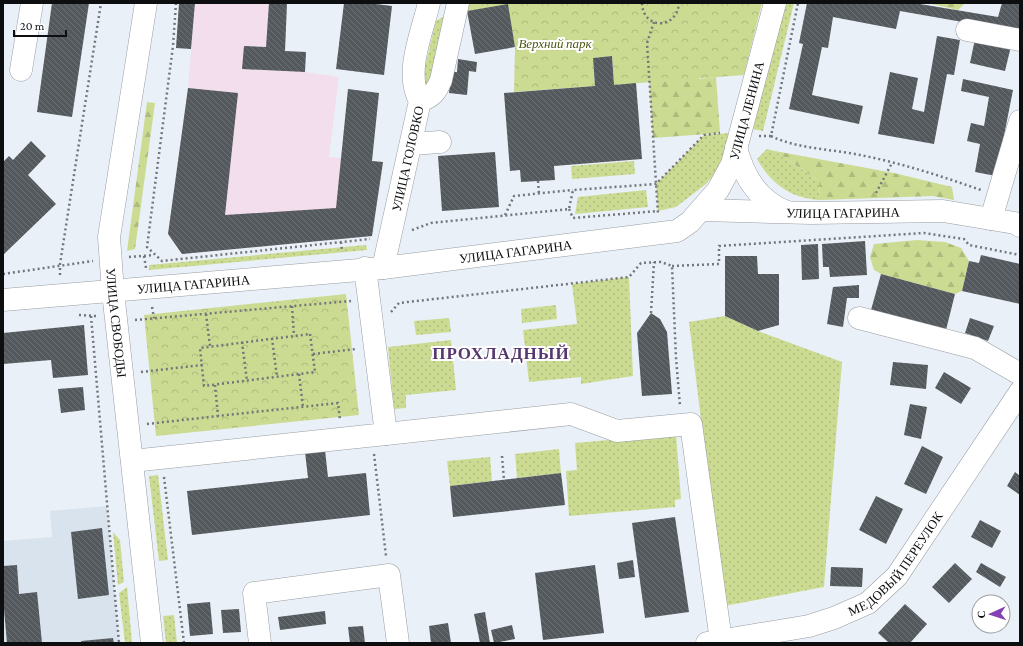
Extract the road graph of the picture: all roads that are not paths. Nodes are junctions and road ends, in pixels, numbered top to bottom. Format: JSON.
{"nodes":[{"id":1,"x":32,"y":3,"type":"edge"},
{"id":2,"x":146,"y":3,"type":"edge"},
{"id":3,"x":429,"y":3,"type":"edge"},
{"id":4,"x":775,"y":3,"type":"edge"},
{"id":5,"x":452,"y":4,"type":"edge"},
{"id":6,"x":967,"y":30,"type":"dead end"},
{"id":7,"x":1020,"y":40,"type":"edge"},
{"id":8,"x":21,"y":70,"type":"dead end"},
{"id":9,"x":420,"y":101,"type":"junction"},
{"id":10,"x":1020,"y":121,"type":"edge"},
{"id":11,"x":440,"y":142,"type":"dead end"},
{"id":12,"x":411,"y":144,"type":"junction"},
{"id":13,"x":736,"y":148,"type":"junction"},
{"id":14,"x":702,"y":210,"type":"junction"},
{"id":15,"x":789,"y":212,"type":"junction"},
{"id":16,"x":990,"y":219,"type":"junction"},
{"id":17,"x":1018,"y":223,"type":"edge"},
{"id":18,"x":374,"y":268,"type":"junction"},
{"id":19,"x":113,"y":292,"type":"junction"},
{"id":20,"x":3,"y":300,"type":"edge"},
{"id":21,"x":859,"y":318,"type":"dead end"},
{"id":22,"x":1020,"y":374,"type":"edge"},
{"id":23,"x":1020,"y":392,"type":"edge"},
{"id":24,"x":379,"y":435,"type":"junction"},
{"id":25,"x":139,"y":461,"type":"junction"},
{"id":26,"x":714,"y":642,"type":"edge"},
{"id":27,"x":152,"y":643,"type":"edge"},
{"id":28,"x":260,"y":643,"type":"edge"},
{"id":29,"x":398,"y":643,"type":"edge"}],
"edges":[{"from":1,"to":8,"type":"street"},
{"from":2,"to":19,"type":"street","name":"УЛИЦА СВОБОДЫ"},
{"from":3,"to":9,"type":"street","name":"УЛИЦА ГОЛОВКО"},
{"from":4,"to":13,"type":"street","name":"УЛИЦА ЛЕНИНА"},
{"from":5,"to":9,"type":"street"},
{"from":6,"to":7,"type":"street"},
{"from":9,"to":12,"type":"street","name":"УЛИЦА ГОЛОВКО"},
{"from":10,"to":16,"type":"street"},
{"from":11,"to":12,"type":"street"},
{"from":12,"to":18,"type":"street","name":"УЛИЦА ГОЛОВКО"},
{"from":13,"to":14,"type":"street","name":"УЛИЦА ЛЕНИНА"},
{"from":13,"to":15,"type":"street"},
{"from":14,"to":15,"type":"street","name":"УЛИЦА ГАГАРИНА"},
{"from":14,"to":18,"type":"street","name":"УЛИЦА ГАГАРИНА"},
{"from":15,"to":16,"type":"street","name":"УЛИЦА ГАГАРИНА"},
{"from":16,"to":17,"type":"street","name":"УЛИЦА ГАГАРИНА"},
{"from":18,"to":19,"type":"street","name":"УЛИЦА ГАГАРИНА"},
{"from":18,"to":24,"type":"street","name":"УЛИЦА ГОЛОВКО"},
{"from":19,"to":20,"type":"street","name":"УЛИЦА ГАГАРИНА"},
{"from":19,"to":25,"type":"street","name":"УЛИЦА СВОБОДЫ"},
{"from":21,"to":22,"type":"street"},
{"from":23,"to":26,"type":"street","name":"МЕДОВЫЙ ПЕРЕУЛОК"},
{"from":24,"to":25,"type":"street"},
{"from":24,"to":26,"type":"street"},
{"from":25,"to":27,"type":"street","name":"УЛИЦА СВОБОДЫ"},
{"from":28,"to":29,"type":"street"}]}
